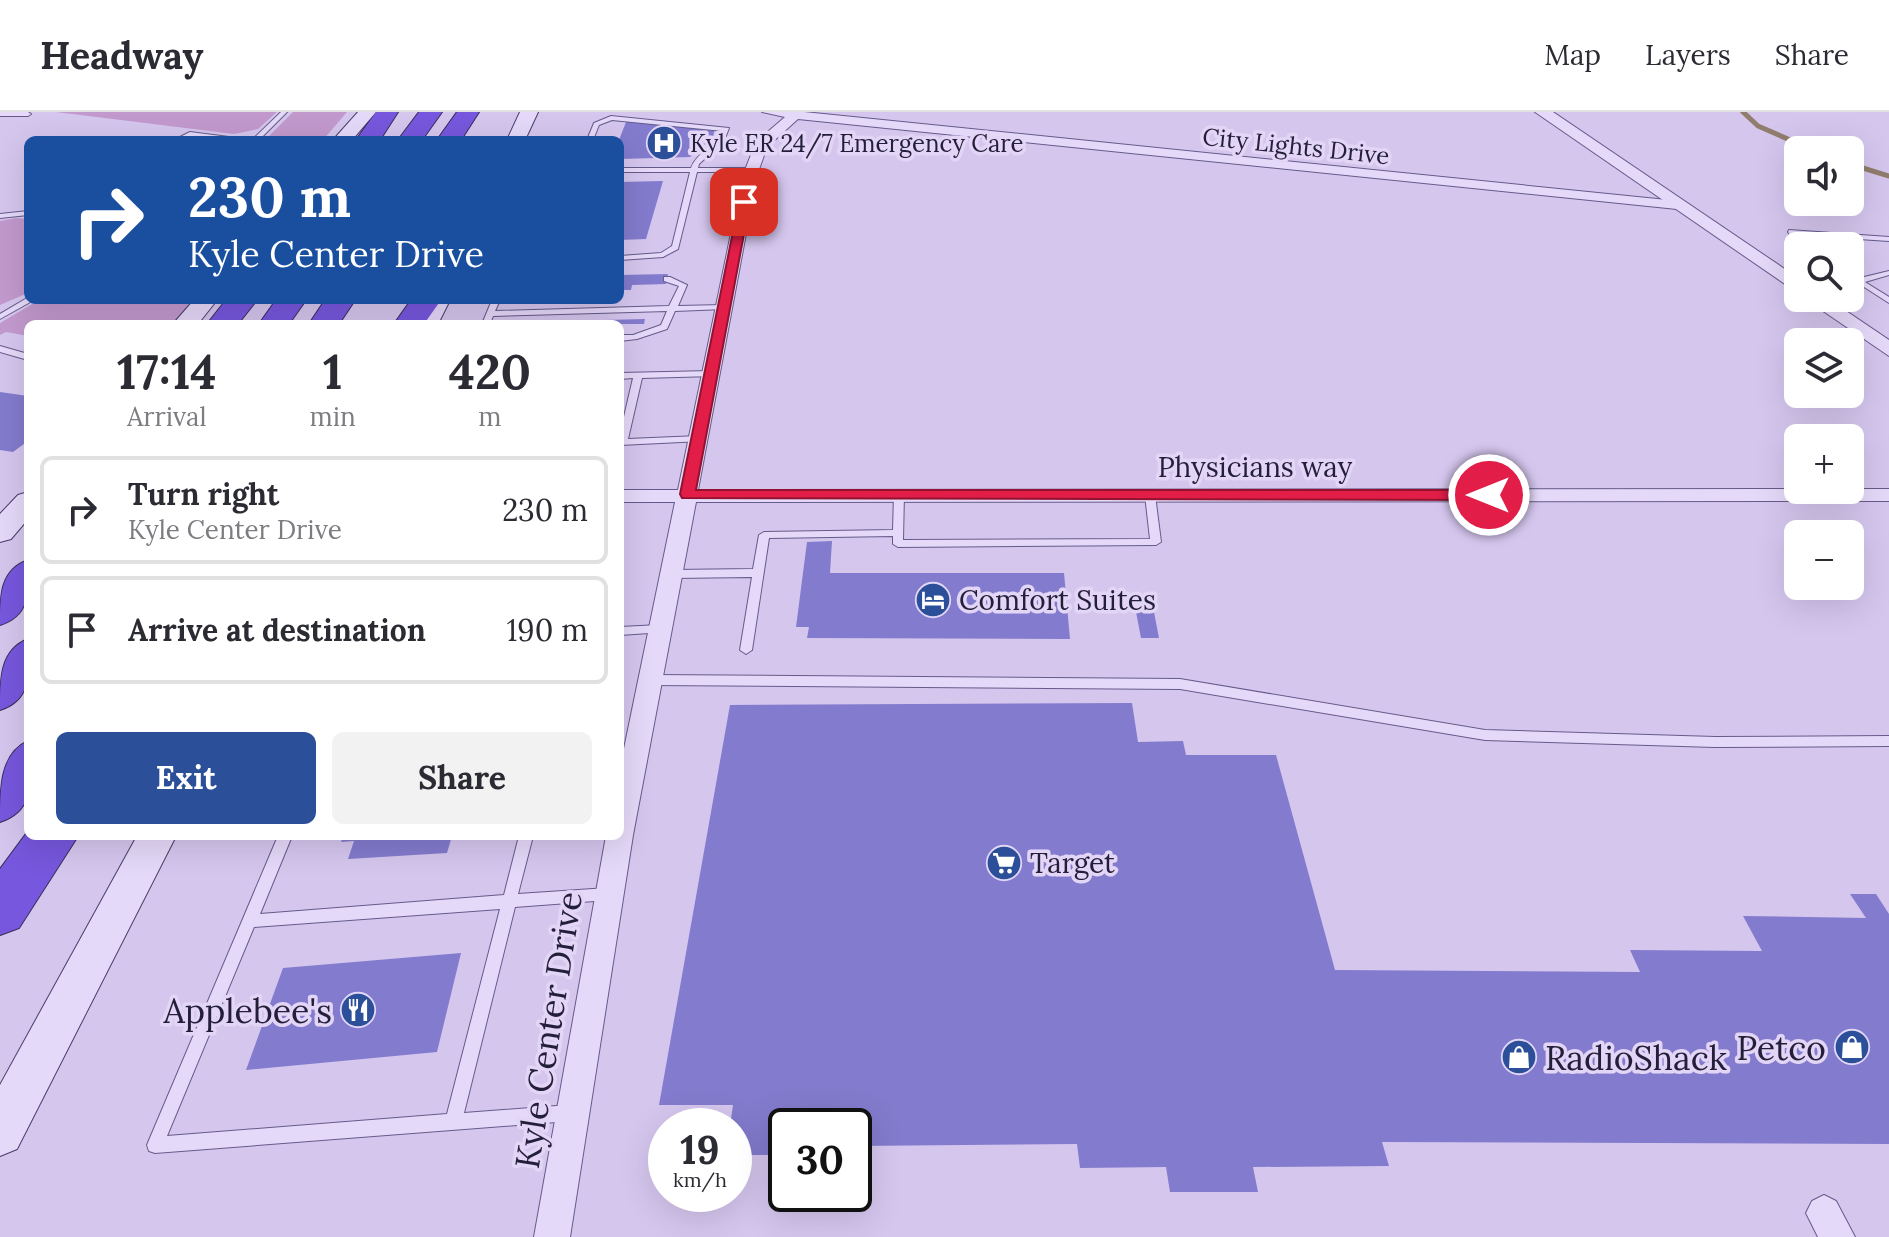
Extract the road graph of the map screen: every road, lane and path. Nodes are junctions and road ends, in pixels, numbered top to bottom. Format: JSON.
{"nodes":[{"id":1,"x":284,"y":112,"type":"edge"},
{"id":2,"x":367,"y":112,"type":"edge"},
{"id":3,"x":387,"y":112,"type":"edge"},
{"id":4,"x":431,"y":112,"type":"edge"},
{"id":5,"x":468,"y":112,"type":"edge"},
{"id":6,"x":529,"y":112,"type":"edge"},
{"id":7,"x":768,"y":112,"type":"edge"},
{"id":8,"x":1543,"y":112,"type":"edge"},
{"id":9,"x":796,"y":113,"type":"edge"},
{"id":10,"x":0,"y":114,"type":"edge"},
{"id":11,"x":28,"y":114,"type":"dead end"},
{"id":12,"x":186,"y":136,"type":"edge"},
{"id":13,"x":211,"y":136,"type":"edge"},
{"id":14,"x":257,"y":136,"type":"edge"},
{"id":15,"x":346,"y":136,"type":"edge"},
{"id":16,"x":371,"y":136,"type":"edge"},
{"id":17,"x":413,"y":136,"type":"edge"},
{"id":18,"x":452,"y":136,"type":"edge"},
{"id":19,"x":518,"y":136,"type":"edge"},
{"id":20,"x":592,"y":136,"type":"edge"},
{"id":21,"x":696,"y":168,"type":"junction"},
{"id":22,"x":624,"y":170,"type":"edge"},
{"id":23,"x":752,"y":170,"type":"junction"},
{"id":24,"x":1677,"y":205,"type":"junction"},
{"id":25,"x":24,"y":213,"type":"edge"},
{"id":26,"x":0,"y":215,"type":"edge"},
{"id":27,"x":1864,"y":237,"type":"edge"},
{"id":28,"x":1889,"y":239,"type":"edge"},
{"id":29,"x":624,"y":258,"type":"edge"},
{"id":30,"x":1889,"y":273,"type":"edge"},
{"id":31,"x":1784,"y":278,"type":"edge"},
{"id":32,"x":667,"y":279,"type":"dead end"},
{"id":33,"x":1864,"y":280,"type":"edge"},
{"id":34,"x":1864,"y":284,"type":"edge"},
{"id":35,"x":1889,"y":301,"type":"edge"},
{"id":36,"x":24,"y":303,"type":"edge"},
{"id":37,"x":202,"y":304,"type":"edge"},
{"id":38,"x":239,"y":304,"type":"edge"},
{"id":39,"x":494,"y":304,"type":"edge"},
{"id":40,"x":724,"y":307,"type":"junction"},
{"id":41,"x":675,"y":308,"type":"junction"},
{"id":42,"x":1834,"y":312,"type":"edge"},
{"id":43,"x":490,"y":314,"type":"junction"},
{"id":44,"x":0,"y":317,"type":"edge"},
{"id":45,"x":188,"y":320,"type":"edge"},
{"id":46,"x":225,"y":320,"type":"edge"},
{"id":47,"x":488,"y":320,"type":"edge"},
{"id":48,"x":624,"y":338,"type":"edge"},
{"id":49,"x":0,"y":349,"type":"edge"},
{"id":50,"x":1889,"y":350,"type":"edge"},
{"id":51,"x":24,"y":356,"type":"edge"},
{"id":52,"x":711,"y":374,"type":"junction"},
{"id":53,"x":624,"y":376,"type":"edge"},
{"id":54,"x":638,"y":377,"type":"junction"},
{"id":55,"x":625,"y":396,"type":"edge"},
{"id":56,"x":699,"y":439,"type":"junction"},
{"id":57,"x":624,"y":442,"type":"edge"},
{"id":58,"x":688,"y":494,"type":"junction"},
{"id":59,"x":899,"y":494,"type":"junction"},
{"id":60,"x":1150,"y":495,"type":"junction"},
{"id":61,"x":1889,"y":495,"type":"edge"},
{"id":62,"x":624,"y":496,"type":"edge"},
{"id":63,"x":24,"y":505,"type":"edge"},
{"id":64,"x":0,"y":532,"type":"edge"},
{"id":65,"x":898,"y":533,"type":"junction"},
{"id":66,"x":757,"y":573,"type":"junction"},
{"id":67,"x":672,"y":574,"type":"junction"},
{"id":68,"x":24,"y":579,"type":"edge"},
{"id":69,"x":0,"y":610,"type":"edge"},
{"id":70,"x":660,"y":629,"type":"junction"},
{"id":71,"x":624,"y":631,"type":"edge"},
{"id":72,"x":746,"y":650,"type":"dead end"},
{"id":73,"x":24,"y":660,"type":"edge"},
{"id":74,"x":650,"y":680,"type":"junction"},
{"id":75,"x":0,"y":693,"type":"edge"},
{"id":76,"x":1889,"y":741,"type":"edge"},
{"id":77,"x":24,"y":766,"type":"edge"},
{"id":78,"x":0,"y":802,"type":"edge"},
{"id":79,"x":624,"y":814,"type":"edge"},
{"id":80,"x":50,"y":840,"type":"edge"},
{"id":81,"x":155,"y":840,"type":"edge"},
{"id":82,"x":283,"y":840,"type":"edge"},
{"id":83,"x":525,"y":840,"type":"edge"},
{"id":84,"x":619,"y":840,"type":"edge"},
{"id":85,"x":608,"y":894,"type":"junction"},
{"id":86,"x":510,"y":901,"type":"junction"},
{"id":87,"x":0,"y":911,"type":"edge"},
{"id":88,"x":249,"y":921,"type":"junction"},
{"id":89,"x":573,"y":1113,"type":"junction"},
{"id":90,"x":453,"y":1122,"type":"junction"},
{"id":91,"x":0,"y":1132,"type":"edge"},
{"id":92,"x":552,"y":1237,"type":"edge"}],
"edges":[{"from":1,"to":14,"type":"lane"},
{"from":2,"to":15,"type":"main road"},
{"from":3,"to":16,"type":"highway"},
{"from":4,"to":17,"type":"highway"},
{"from":5,"to":18,"type":"highway"},
{"from":6,"to":19,"type":"main road"},
{"from":7,"to":9,"type":"street","name":"City Lights Drive"},
{"from":8,"to":24,"type":"street"},
{"from":9,"to":23,"type":"street","name":"Kyle Center Drive"},
{"from":9,"to":24,"type":"street","name":"City Lights Drive"},
{"from":10,"to":11,"type":"lane"},
{"from":12,"to":13,"type":"lane"},
{"from":20,"to":21,"type":"lane"},
{"from":21,"to":22,"type":"lane"},
{"from":21,"to":23,"type":"lane"},
{"from":21,"to":29,"type":"lane"},
{"from":23,"to":40,"type":"street","name":"Kyle Center Drive"},
{"from":24,"to":31,"type":"street"},
{"from":25,"to":26,"type":"lane"},
{"from":27,"to":28,"type":"lane"},
{"from":30,"to":33,"type":"lane"},
{"from":32,"to":41,"type":"lane"},
{"from":34,"to":35,"type":"lane"},
{"from":36,"to":44,"type":"lane"},
{"from":37,"to":45,"type":"main road"},
{"from":38,"to":46,"type":"highway"},
{"from":39,"to":43,"type":"lane"},
{"from":40,"to":41,"type":"lane"},
{"from":40,"to":52,"type":"street","name":"Kyle Center Drive"},
{"from":41,"to":43,"type":"lane"},
{"from":41,"to":48,"type":"lane"},
{"from":42,"to":50,"type":"street"},
{"from":43,"to":47,"type":"lane"},
{"from":49,"to":51,"type":"lane"},
{"from":52,"to":54,"type":"lane"},
{"from":52,"to":56,"type":"street","name":"Kyle Center Drive"},
{"from":53,"to":54,"type":"lane"},
{"from":54,"to":55,"type":"lane"},
{"from":56,"to":57,"type":"lane"},
{"from":56,"to":58,"type":"street","name":"Kyle Center Drive"},
{"from":58,"to":59,"type":"street","name":"Physicians way"},
{"from":58,"to":62,"type":"street","name":"Physicians way"},
{"from":58,"to":67,"type":"street","name":"Kyle Center Drive"},
{"from":59,"to":60,"type":"street","name":"Physicians way"},
{"from":59,"to":65,"type":"lane"},
{"from":60,"to":61,"type":"street","name":"Physicians way"},
{"from":60,"to":65,"type":"lane"},
{"from":63,"to":64,"type":"main road"},
{"from":65,"to":66,"type":"lane"},
{"from":66,"to":67,"type":"lane"},
{"from":66,"to":72,"type":"lane"},
{"from":67,"to":70,"type":"street","name":"Kyle Center Drive"},
{"from":68,"to":69,"type":"highway"},
{"from":70,"to":71,"type":"lane"},
{"from":70,"to":74,"type":"street","name":"Kyle Center Drive"},
{"from":73,"to":75,"type":"highway"},
{"from":74,"to":76,"type":"lane"},
{"from":74,"to":79,"type":"street","name":"Kyle Center Drive"},
{"from":77,"to":78,"type":"highway"},
{"from":80,"to":87,"type":"highway"},
{"from":81,"to":91,"type":"main road"},
{"from":82,"to":88,"type":"lane"},
{"from":83,"to":86,"type":"lane"},
{"from":84,"to":85,"type":"street","name":"Kyle Center Drive"},
{"from":85,"to":86,"type":"lane"},
{"from":85,"to":89,"type":"street","name":"Kyle Center Drive"},
{"from":86,"to":88,"type":"lane"},
{"from":86,"to":90,"type":"lane"},
{"from":88,"to":90,"type":"lane"},
{"from":89,"to":90,"type":"lane"},
{"from":89,"to":92,"type":"street","name":"Kyle Center Drive"}]}
